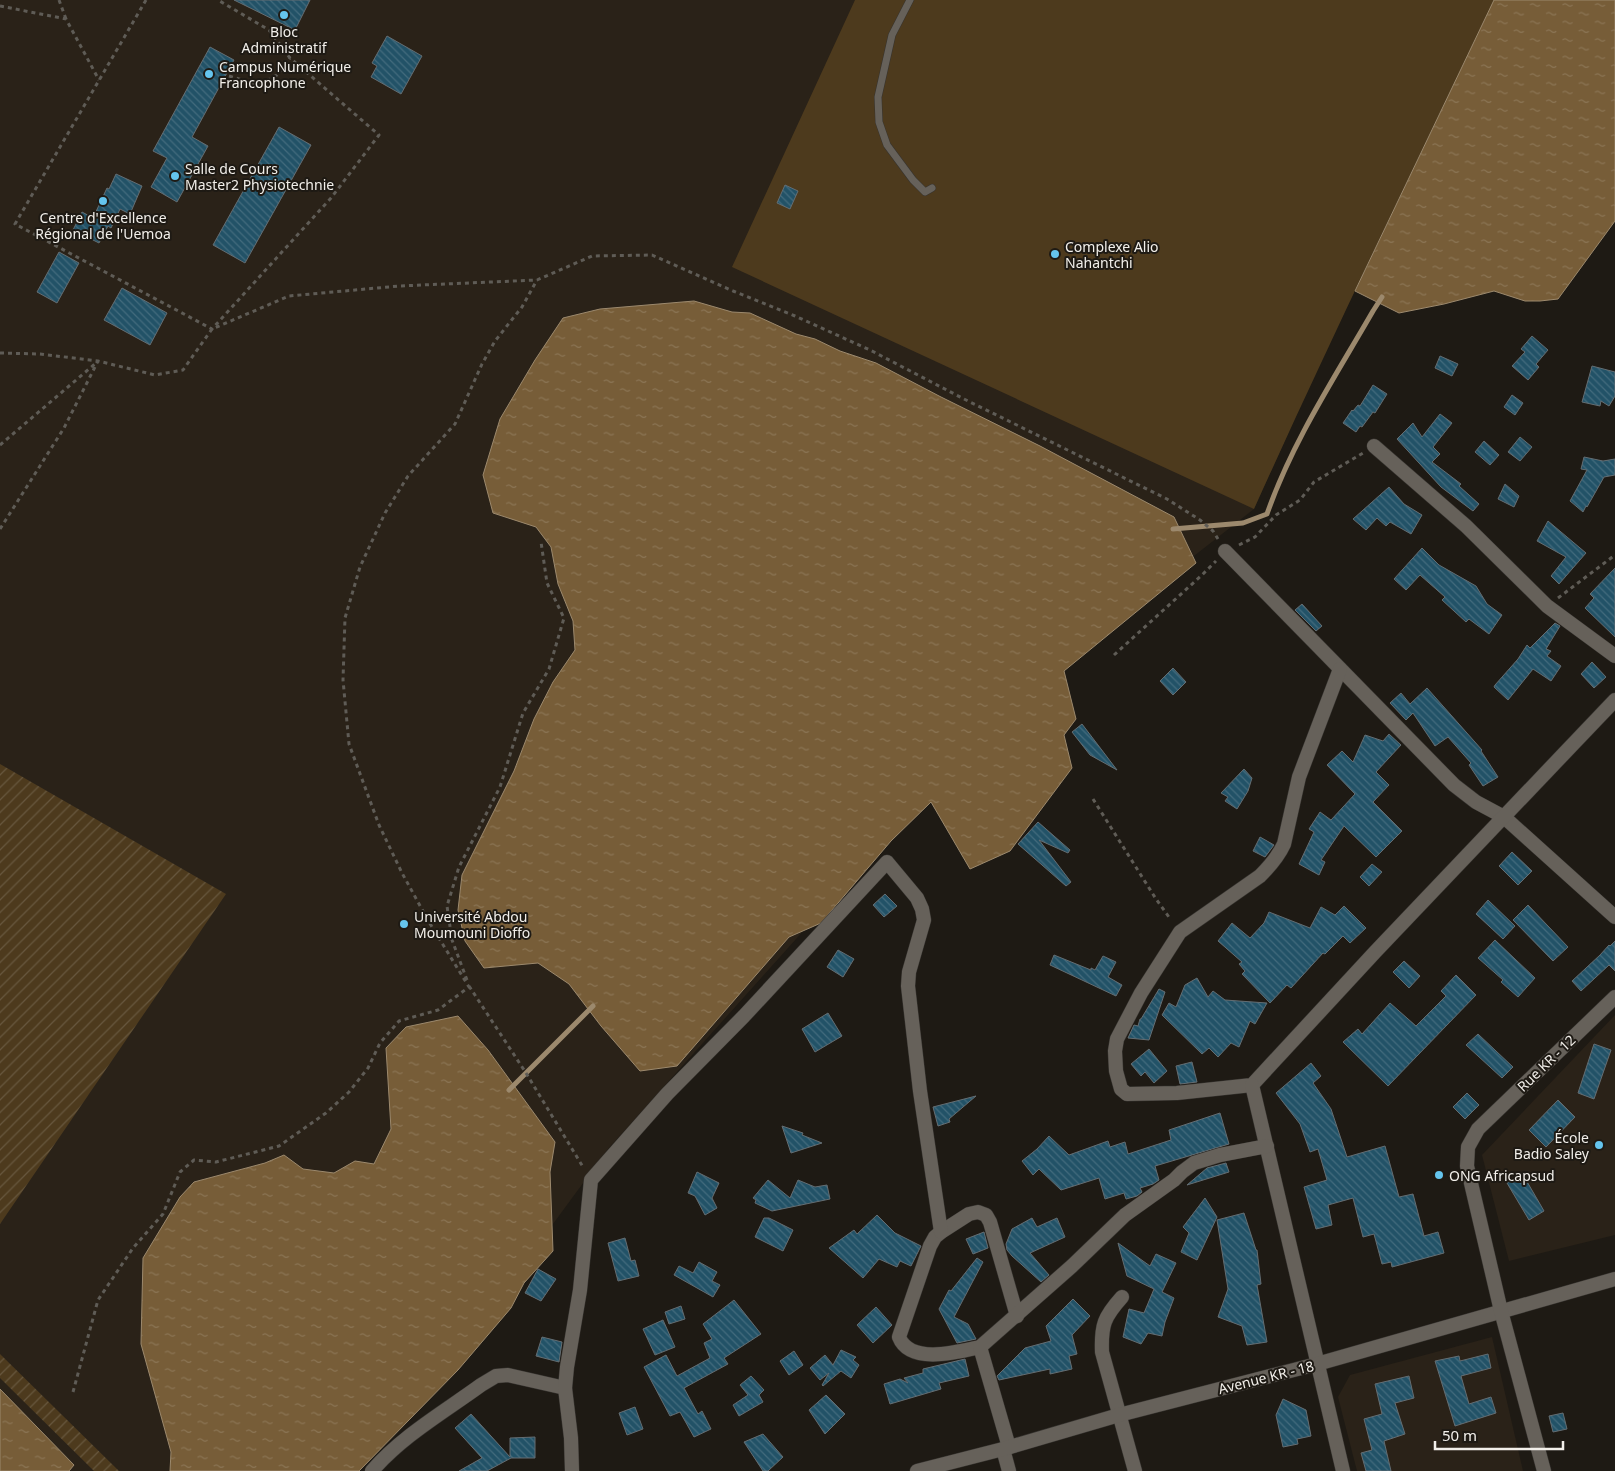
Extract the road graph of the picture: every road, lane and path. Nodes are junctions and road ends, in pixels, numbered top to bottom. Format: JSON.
{"nodes":[{"id":1,"x":58,"y":0,"type":"edge"},
{"id":2,"x":146,"y":0,"type":"edge"},
{"id":3,"x":218,"y":0,"type":"edge"},
{"id":4,"x":910,"y":0,"type":"edge"},
{"id":5,"x":0,"y":6,"type":"edge"},
{"id":6,"x":66,"y":19,"type":"junction"},
{"id":7,"x":290,"y":58,"type":"junction"},
{"id":8,"x":229,"y":76,"type":"dead end"},
{"id":9,"x":99,"y":81,"type":"junction"},
{"id":10,"x":932,"y":188,"type":"dead end"},
{"id":11,"x":537,"y":280,"type":"junction"},
{"id":12,"x":212,"y":329,"type":"junction"},
{"id":13,"x":0,"y":352,"type":"edge"},
{"id":14,"x":98,"y":361,"type":"junction"},
{"id":15,"x":0,"y":445,"type":"edge"},
{"id":16,"x":1374,"y":446,"type":"dead end"},
{"id":17,"x":0,"y":529,"type":"edge"},
{"id":18,"x":541,"y":542,"type":"dead end"},
{"id":19,"x":1225,"y":551,"type":"joint"},
{"id":20,"x":1615,"y":555,"type":"edge"},
{"id":21,"x":1548,"y":606,"type":"junction"},
{"id":22,"x":1615,"y":656,"type":"edge"},
{"id":23,"x":1340,"y":669,"type":"junction"},
{"id":24,"x":1615,"y":700,"type":"edge"},
{"id":25,"x":1094,"y":799,"type":"dead end"},
{"id":26,"x":1504,"y":817,"type":"junction"},
{"id":27,"x":1615,"y":917,"type":"edge"},
{"id":28,"x":1180,"y":932,"type":"junction"},
{"id":29,"x":470,"y":987,"type":"junction"},
{"id":30,"x":1615,"y":998,"type":"edge"},
{"id":31,"x":1252,"y":1085,"type":"junction"},
{"id":32,"x":1267,"y":1146,"type":"junction"},
{"id":33,"x":591,"y":1180,"type":"junction"},
{"id":34,"x":941,"y":1232,"type":"junction"},
{"id":35,"x":1615,"y":1279,"type":"edge"},
{"id":36,"x":1122,"y":1297,"type":"dead end"},
{"id":37,"x":1501,"y":1311,"type":"junction"},
{"id":38,"x":1017,"y":1316,"type":"junction"},
{"id":39,"x":980,"y":1347,"type":"junction"},
{"id":40,"x":1317,"y":1364,"type":"junction"},
{"id":41,"x":566,"y":1388,"type":"junction"},
{"id":42,"x":73,"y":1392,"type":"dead end"},
{"id":43,"x":1119,"y":1415,"type":"junction"},
{"id":44,"x":1006,"y":1448,"type":"junction"},
{"id":45,"x":372,"y":1471,"type":"edge"},
{"id":46,"x":572,"y":1471,"type":"edge"},
{"id":47,"x":917,"y":1471,"type":"edge"},
{"id":48,"x":1009,"y":1471,"type":"edge"},
{"id":49,"x":1135,"y":1471,"type":"edge"},
{"id":50,"x":1343,"y":1471,"type":"edge"},
{"id":51,"x":1544,"y":1471,"type":"edge"}],
"edges":[{"from":1,"to":6,"type":"path"},
{"from":2,"to":9,"type":"path"},
{"from":3,"to":7,"type":"path"},
{"from":4,"to":10,"type":"lane"},
{"from":5,"to":6,"type":"path"},
{"from":6,"to":9,"type":"path"},
{"from":7,"to":8,"type":"path"},
{"from":7,"to":12,"type":"path"},
{"from":9,"to":12,"type":"path"},
{"from":11,"to":12,"type":"path"},
{"from":11,"to":19,"type":"path"},
{"from":11,"to":29,"type":"path"},
{"from":12,"to":14,"type":"path"},
{"from":13,"to":14,"type":"path"},
{"from":14,"to":15,"type":"path"},
{"from":14,"to":17,"type":"path"},
{"from":16,"to":21,"type":"street"},
{"from":18,"to":29,"type":"path"},
{"from":19,"to":23,"type":"street"},
{"from":20,"to":21,"type":"path"},
{"from":21,"to":22,"type":"street"},
{"from":23,"to":26,"type":"street"},
{"from":23,"to":28,"type":"street"},
{"from":24,"to":26,"type":"street"},
{"from":25,"to":28,"type":"path"},
{"from":26,"to":27,"type":"street"},
{"from":26,"to":31,"type":"street"},
{"from":28,"to":31,"type":"street"},
{"from":29,"to":33,"type":"path"},
{"from":29,"to":42,"type":"path"},
{"from":30,"to":37,"type":"street","name":"Rue KR - 12"},
{"from":31,"to":32,"type":"street"},
{"from":32,"to":38,"type":"street"},
{"from":32,"to":40,"type":"street"},
{"from":33,"to":34,"type":"street"},
{"from":33,"to":41,"type":"street"},
{"from":34,"to":38,"type":"street"},
{"from":34,"to":39,"type":"street"},
{"from":35,"to":37,"type":"street","name":"Avenue KR - 18"},
{"from":36,"to":43,"type":"street"},
{"from":37,"to":40,"type":"street","name":"Avenue KR - 18"},
{"from":37,"to":51,"type":"street"},
{"from":38,"to":39,"type":"street"},
{"from":39,"to":44,"type":"street"},
{"from":40,"to":43,"type":"street","name":"Avenue KR - 18"},
{"from":40,"to":50,"type":"street"},
{"from":41,"to":45,"type":"street"},
{"from":41,"to":46,"type":"street"},
{"from":43,"to":44,"type":"street","name":"Avenue KR - 18"},
{"from":43,"to":49,"type":"street"},
{"from":44,"to":47,"type":"street","name":"Avenue KR - 18"},
{"from":44,"to":48,"type":"street"}]}
